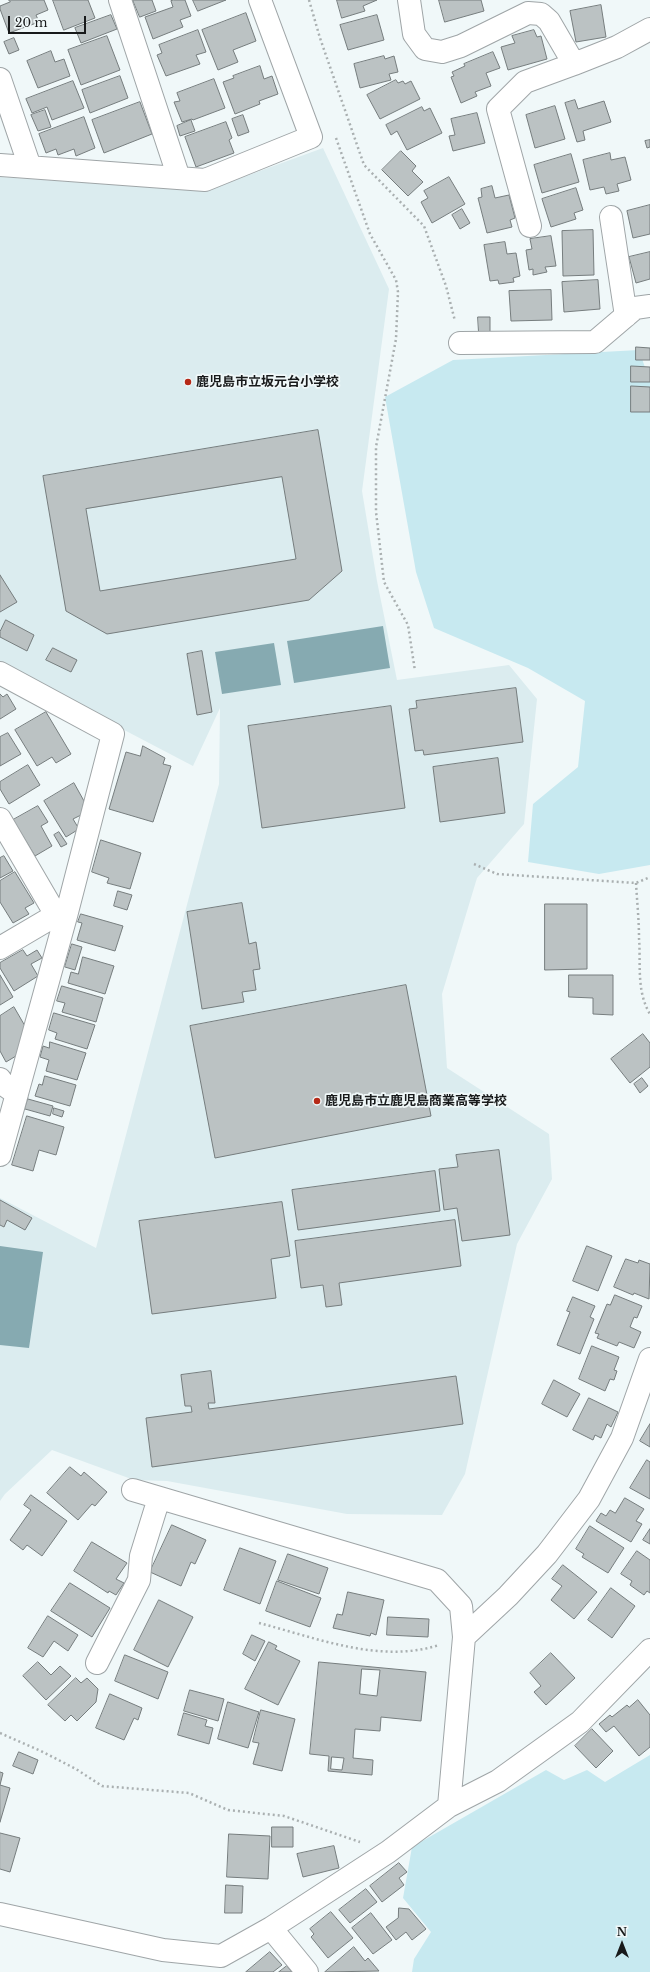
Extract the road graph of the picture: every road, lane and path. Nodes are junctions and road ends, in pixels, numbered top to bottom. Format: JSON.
{"nodes":[{"id":1,"x":120,"y":0,"type":"edge"},
{"id":2,"x":260,"y":0,"type":"edge"},
{"id":3,"x":309,"y":0,"type":"edge"},
{"id":4,"x":409,"y":0,"type":"edge"},
{"id":5,"x":650,"y":28,"type":"edge"},
{"id":6,"x":574,"y":64,"type":"junction"},
{"id":7,"x":0,"y":79,"type":"edge"},
{"id":8,"x":333,"y":130,"type":"dead end"},
{"id":9,"x":0,"y":165,"type":"edge"},
{"id":10,"x":30,"y":167,"type":"junction"},
{"id":11,"x":179,"y":178,"type":"junction"},
{"id":12,"x":611,"y":217,"type":"dead end"},
{"id":13,"x":530,"y":226,"type":"dead end"},
{"id":14,"x":650,"y":306,"type":"edge"},
{"id":15,"x":626,"y":316,"type":"junction"},
{"id":16,"x":460,"y":343,"type":"joint"},
{"id":17,"x":415,"y":671,"type":"dead end"},
{"id":18,"x":0,"y":673,"type":"edge"},
{"id":19,"x":0,"y":819,"type":"edge"},
{"id":20,"x":474,"y":864,"type":"dead end"},
{"id":21,"x":650,"y":877,"type":"edge"},
{"id":22,"x":636,"y":883,"type":"junction"},
{"id":23,"x":61,"y":915,"type":"junction"},
{"id":24,"x":0,"y":948,"type":"edge"},
{"id":25,"x":650,"y":1014,"type":"edge"},
{"id":26,"x":0,"y":1079,"type":"edge"},
{"id":27,"x":17,"y":1094,"type":"junction"},
{"id":28,"x":0,"y":1156,"type":"edge"},
{"id":29,"x":650,"y":1359,"type":"edge"},
{"id":30,"x":133,"y":1490,"type":"dead end"},
{"id":31,"x":159,"y":1498,"type":"junction"},
{"id":32,"x":259,"y":1623,"type":"dead end"},
{"id":33,"x":464,"y":1637,"type":"junction"},
{"id":34,"x":650,"y":1650,"type":"edge"},
{"id":35,"x":97,"y":1663,"type":"dead end"},
{"id":36,"x":0,"y":1733,"type":"edge"},
{"id":37,"x":449,"y":1806,"type":"junction"},
{"id":38,"x":388,"y":1852,"type":"junction"},
{"id":39,"x":0,"y":1914,"type":"edge"},
{"id":40,"x":263,"y":1933,"type":"junction"},
{"id":41,"x":223,"y":1972,"type":"edge"},
{"id":42,"x":306,"y":1972,"type":"edge"}],
"edges":[{"from":1,"to":11,"type":"street"},
{"from":2,"to":11,"type":"street"},
{"from":3,"to":16,"type":"path"},
{"from":4,"to":6,"type":"street"},
{"from":5,"to":6,"type":"street"},
{"from":6,"to":13,"type":"street"},
{"from":7,"to":10,"type":"street"},
{"from":8,"to":17,"type":"path"},
{"from":9,"to":10,"type":"street"},
{"from":10,"to":11,"type":"street"},
{"from":12,"to":15,"type":"street"},
{"from":14,"to":15,"type":"street"},
{"from":15,"to":16,"type":"street"},
{"from":18,"to":23,"type":"street"},
{"from":19,"to":23,"type":"street"},
{"from":20,"to":22,"type":"path"},
{"from":21,"to":22,"type":"path"},
{"from":22,"to":25,"type":"path"},
{"from":23,"to":24,"type":"street"},
{"from":23,"to":27,"type":"street"},
{"from":26,"to":27,"type":"street"},
{"from":27,"to":28,"type":"street"},
{"from":29,"to":33,"type":"street"},
{"from":30,"to":31,"type":"street"},
{"from":31,"to":33,"type":"street"},
{"from":31,"to":35,"type":"street"},
{"from":32,"to":33,"type":"path"},
{"from":33,"to":37,"type":"street"},
{"from":34,"to":37,"type":"street"},
{"from":36,"to":38,"type":"path"},
{"from":37,"to":38,"type":"street"},
{"from":38,"to":40,"type":"street"},
{"from":39,"to":40,"type":"street"},
{"from":40,"to":41,"type":"street"},
{"from":40,"to":42,"type":"street"}]}
